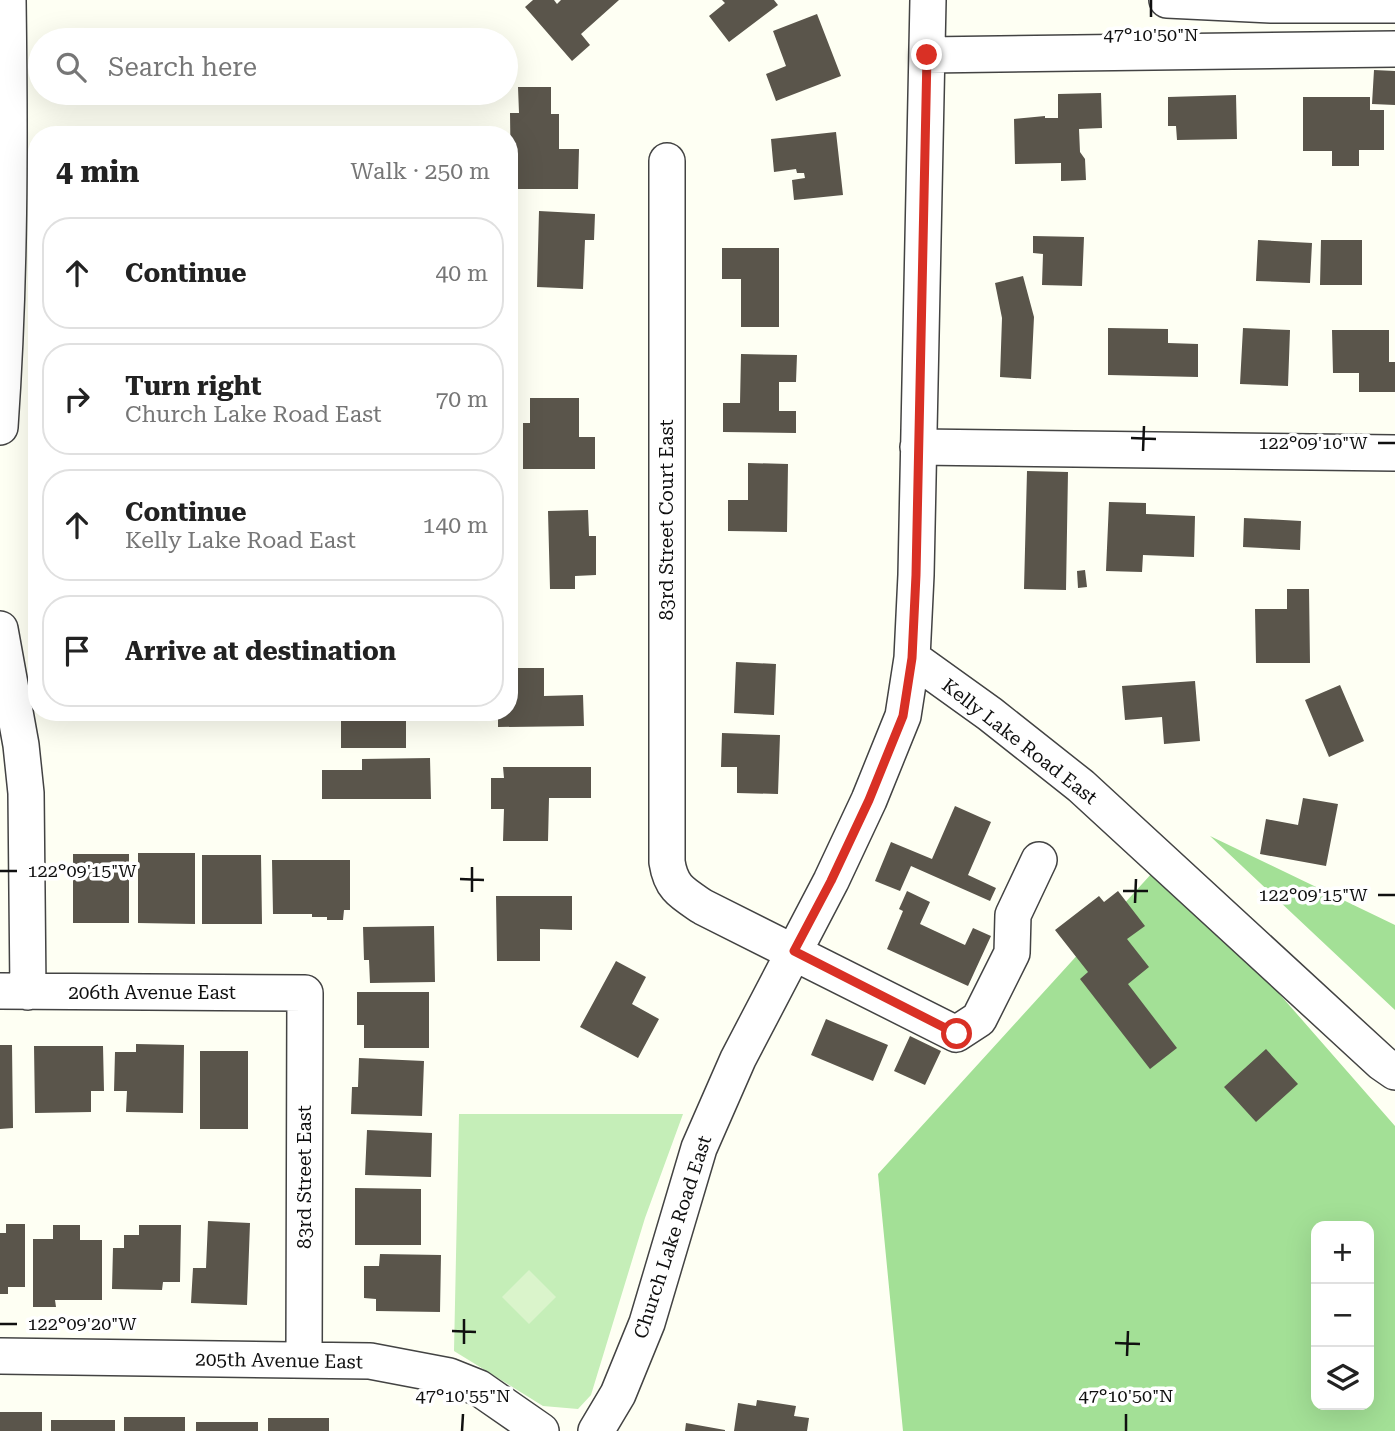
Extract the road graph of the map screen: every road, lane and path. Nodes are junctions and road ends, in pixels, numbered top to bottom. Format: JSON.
{"nodes":[{"id":1,"x":8,"y":0,"type":"edge"},
{"id":2,"x":928,"y":0,"type":"edge"},
{"id":3,"x":1167,"y":0,"type":"edge"},
{"id":4,"x":1395,"y":5,"type":"edge"},
{"id":5,"x":1395,"y":49,"type":"edge"},
{"id":6,"x":927,"y":55,"type":"junction"},
{"id":7,"x":667,"y":161,"type":"dead end"},
{"id":8,"x":0,"y":427,"type":"edge"},
{"id":9,"x":918,"y":447,"type":"junction"},
{"id":10,"x":1389,"y":454,"type":"edge"},
{"id":11,"x":0,"y":629,"type":"edge"},
{"id":12,"x":912,"y":658,"type":"junction"},
{"id":13,"x":1039,"y":860,"type":"dead end"},
{"id":14,"x":794,"y":951,"type":"junction"},
{"id":15,"x":14,"y":991,"type":"edge"},
{"id":16,"x":305,"y":993,"type":"joint"},
{"id":17,"x":1395,"y":1072,"type":"edge"},
{"id":18,"x":0,"y":1356,"type":"edge"},
{"id":19,"x":304,"y":1360,"type":"junction"},
{"id":20,"x":541,"y":1431,"type":"edge"},
{"id":21,"x":596,"y":1431,"type":"edge"}],
"edges":[{"from":1,"to":8,"type":"street"},
{"from":2,"to":6,"type":"street"},
{"from":3,"to":4,"type":"street"},
{"from":5,"to":6,"type":"street"},
{"from":6,"to":9,"type":"street"},
{"from":7,"to":14,"type":"street","name":"83rd Street Court East"},
{"from":9,"to":10,"type":"street"},
{"from":9,"to":12,"type":"street"},
{"from":11,"to":15,"type":"street"},
{"from":12,"to":14,"type":"street","name":"Church Lake Road East"},
{"from":12,"to":17,"type":"street","name":"Kelly Lake Road East"},
{"from":13,"to":14,"type":"street"},
{"from":14,"to":21,"type":"street","name":"Church Lake Road East"},
{"from":15,"to":16,"type":"street","name":"206th Avenue East"},
{"from":16,"to":19,"type":"street","name":"83rd Street East"},
{"from":18,"to":19,"type":"street","name":"205th Avenue East"},
{"from":19,"to":20,"type":"street","name":"205th Avenue East"}]}
